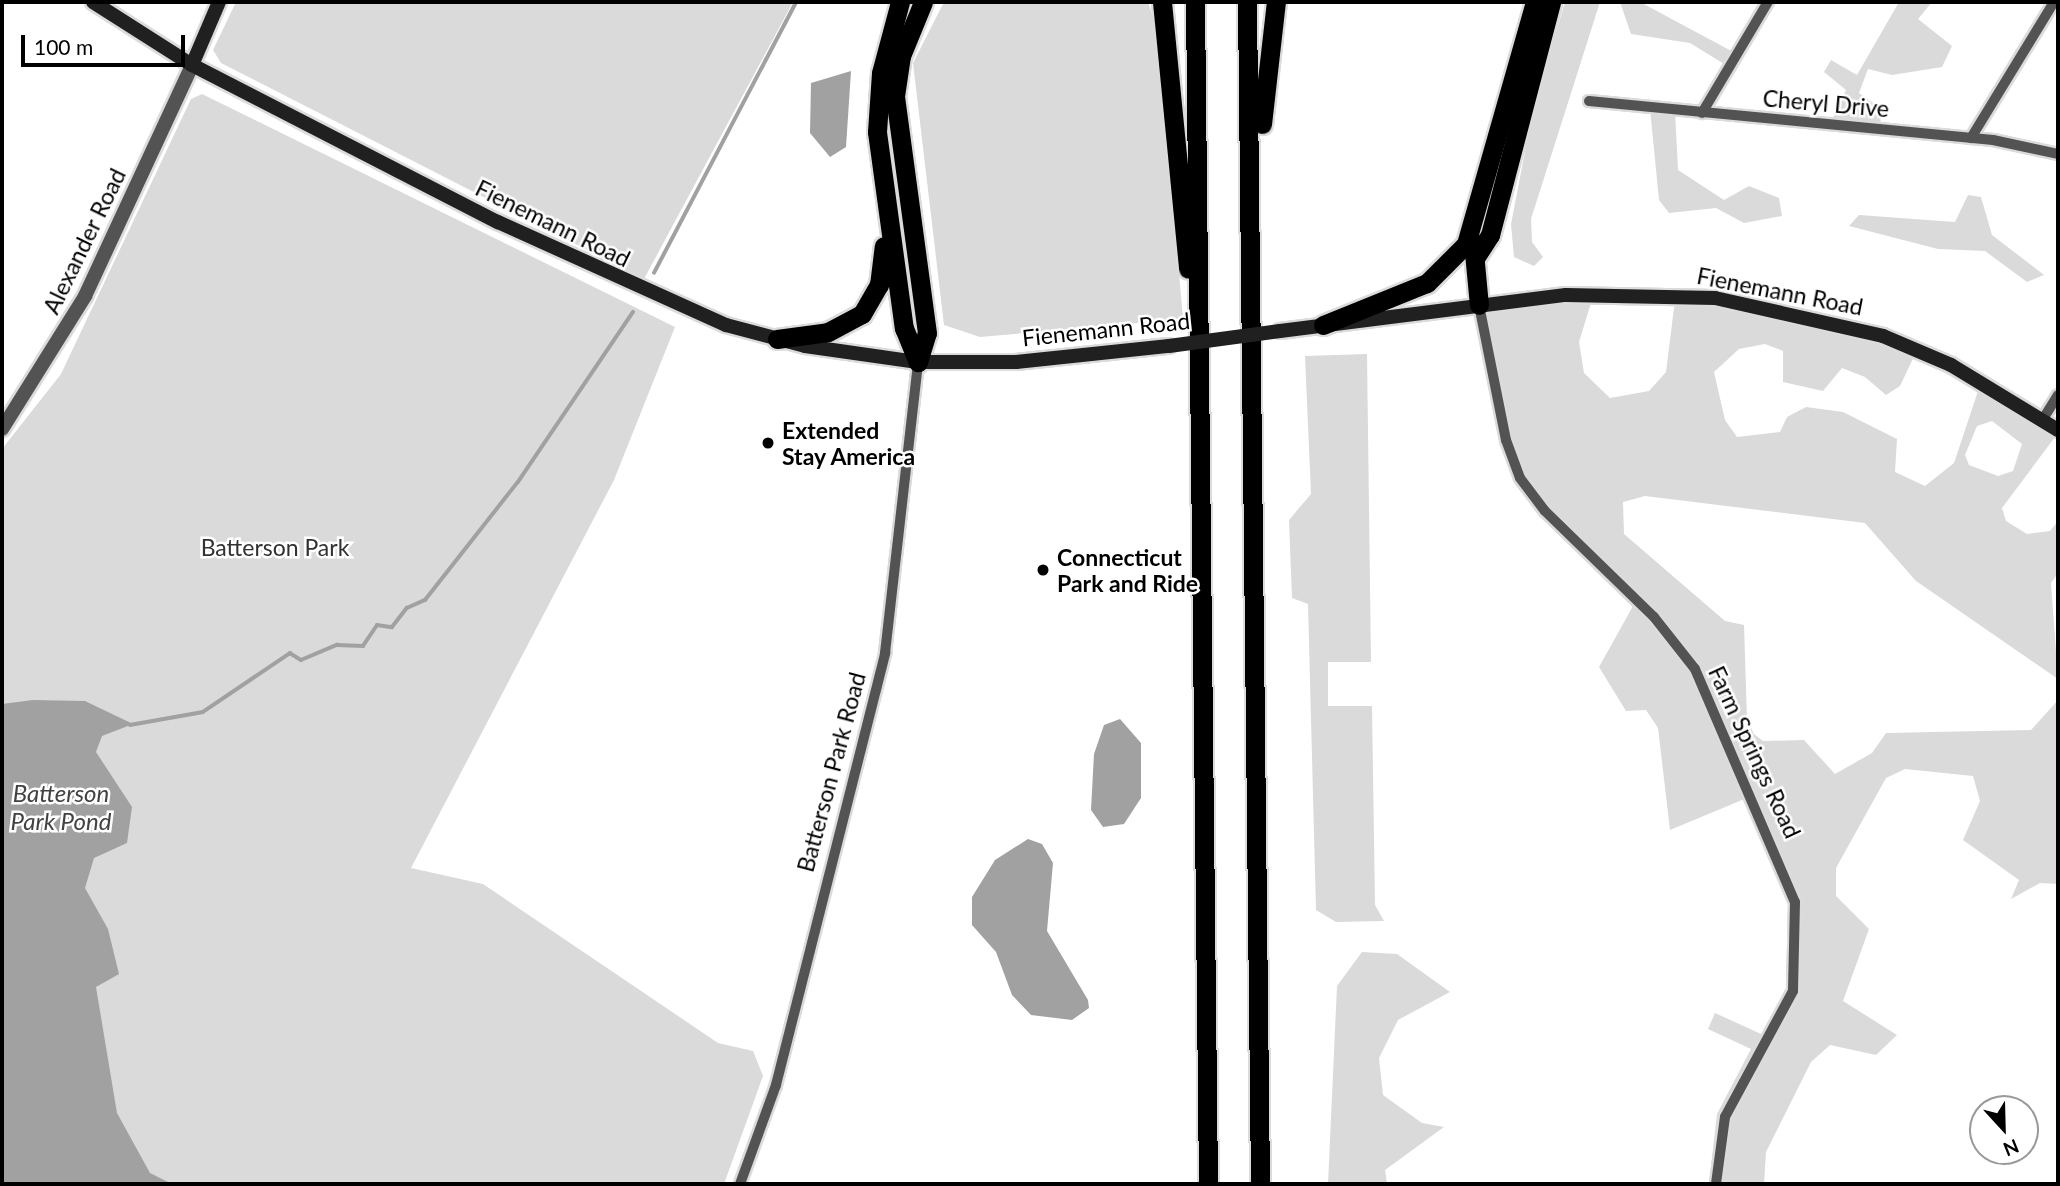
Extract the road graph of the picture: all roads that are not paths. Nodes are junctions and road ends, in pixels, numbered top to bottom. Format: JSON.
{"nodes":[{"id":1,"x":93,"y":2,"type":"edge"},
{"id":2,"x":219,"y":2,"type":"edge"},
{"id":3,"x":900,"y":2,"type":"edge"},
{"id":4,"x":923,"y":2,"type":"edge"},
{"id":5,"x":1161,"y":2,"type":"edge"},
{"id":6,"x":1195,"y":2,"type":"edge"},
{"id":7,"x":1247,"y":2,"type":"edge"},
{"id":8,"x":1276,"y":2,"type":"edge"},
{"id":9,"x":1535,"y":2,"type":"edge"},
{"id":10,"x":1551,"y":2,"type":"edge"},
{"id":11,"x":1768,"y":2,"type":"edge"},
{"id":12,"x":2054,"y":2,"type":"edge"},
{"id":13,"x":192,"y":65,"type":"junction"},
{"id":14,"x":1589,"y":101,"type":"dead end"},
{"id":15,"x":1702,"y":113,"type":"junction"},
{"id":16,"x":1971,"y":138,"type":"junction"},
{"id":17,"x":2058,"y":154,"type":"edge"},
{"id":18,"x":1251,"y":197,"type":"junction"},
{"id":19,"x":888,"y":224,"type":"junction"},
{"id":20,"x":1473,"y":231,"type":"junction"},
{"id":21,"x":1477,"y":255,"type":"junction"},
{"id":22,"x":1479,"y":305,"type":"junction"},
{"id":23,"x":1323,"y":325,"type":"junction"},
{"id":24,"x":777,"y":339,"type":"junction"},
{"id":25,"x":918,"y":362,"type":"junction"},
{"id":26,"x":2058,"y":394,"type":"edge"},
{"id":27,"x":1202,"y":401,"type":"junction"},
{"id":28,"x":2043,"y":419,"type":"junction"},
{"id":29,"x":2,"y":429,"type":"edge"},
{"id":30,"x":2058,"y":429,"type":"edge"},
{"id":31,"x":740,"y":1184,"type":"edge"},
{"id":32,"x":1208,"y":1184,"type":"edge"},
{"id":33,"x":1260,"y":1184,"type":"edge"},
{"id":34,"x":1716,"y":1184,"type":"edge"}],
"edges":[{"from":1,"to":13,"type":"main road","name":"Fienemann Road"},
{"from":2,"to":13,"type":"main road"},
{"from":3,"to":19,"type":"highway"},
{"from":4,"to":25,"type":"highway"},
{"from":5,"to":27,"type":"highway"},
{"from":6,"to":27,"type":"highway"},
{"from":7,"to":18,"type":"highway"},
{"from":8,"to":18,"type":"highway"},
{"from":9,"to":20,"type":"highway"},
{"from":10,"to":21,"type":"highway"},
{"from":11,"to":15,"type":"street"},
{"from":12,"to":16,"type":"street"},
{"from":13,"to":24,"type":"main road","name":"Fienemann Road"},
{"from":13,"to":29,"type":"street","name":"Alexander Road"},
{"from":14,"to":15,"type":"street","name":"Cheryl Drive"},
{"from":15,"to":16,"type":"street","name":"Cheryl Drive"},
{"from":16,"to":17,"type":"street","name":"Cheryl Drive"},
{"from":18,"to":33,"type":"highway"},
{"from":19,"to":24,"type":"highway"},
{"from":19,"to":25,"type":"highway"},
{"from":20,"to":21,"type":"highway"},
{"from":20,"to":23,"type":"highway"},
{"from":21,"to":22,"type":"highway"},
{"from":22,"to":23,"type":"main road","name":"Fienemann Road"},
{"from":22,"to":28,"type":"main road","name":"Fienemann Road"},
{"from":22,"to":34,"type":"street","name":"Farm Springs Road"},
{"from":23,"to":25,"type":"main road","name":"Fienemann Road","bridge":true},
{"from":24,"to":25,"type":"main road","name":"Fienemann Road"},
{"from":25,"to":31,"type":"street","name":"Batterson Park Road"},
{"from":26,"to":28,"type":"street"},
{"from":27,"to":32,"type":"highway"},
{"from":28,"to":30,"type":"main road","name":"Fienemann Road"}]}
